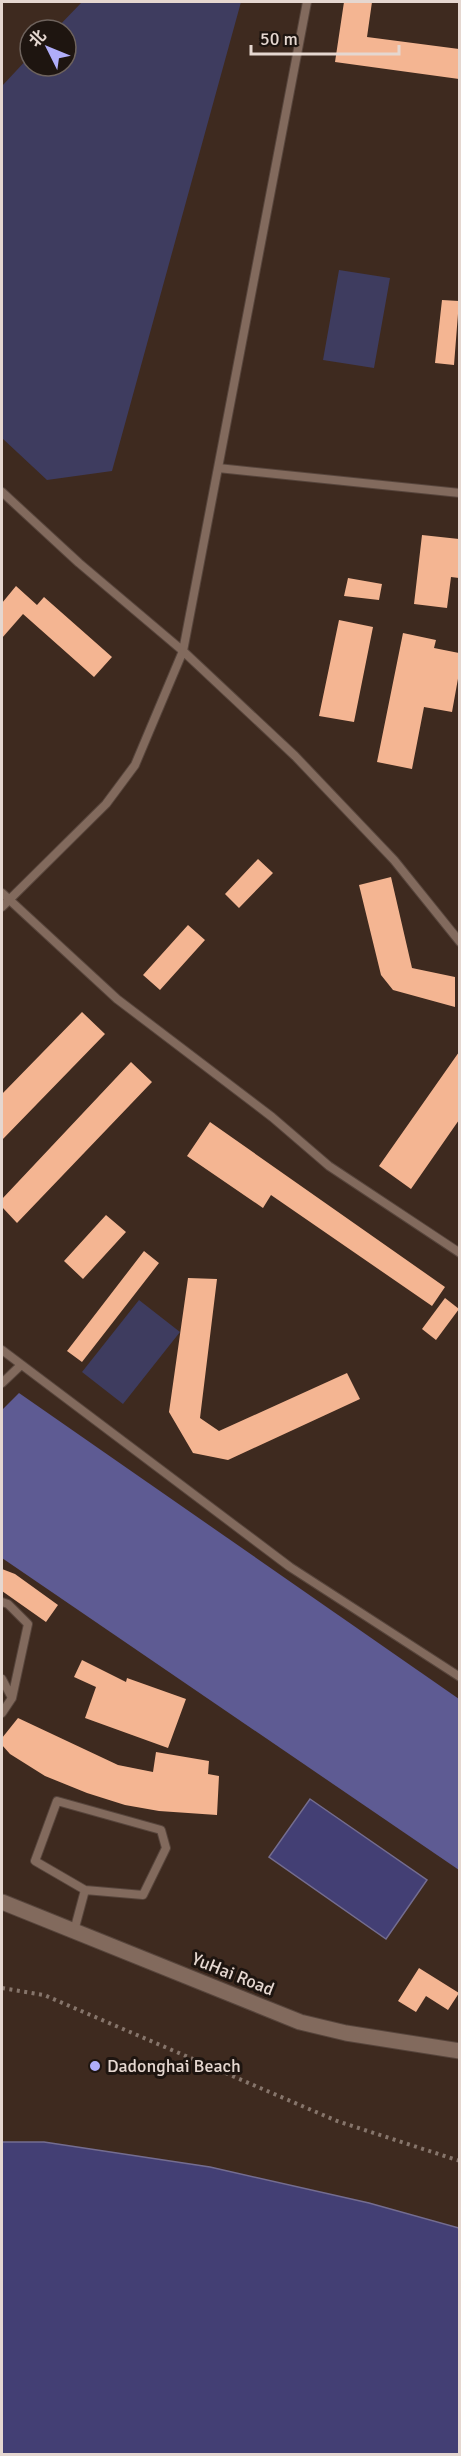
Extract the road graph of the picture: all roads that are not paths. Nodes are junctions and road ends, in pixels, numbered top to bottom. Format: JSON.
{"nodes":[{"id":1,"x":307,"y":2,"type":"edge"},
{"id":2,"x":218,"y":468,"type":"junction"},
{"id":3,"x":2,"y":492,"type":"edge"},
{"id":4,"x":459,"y":493,"type":"edge"},
{"id":5,"x":183,"y":651,"type":"junction"},
{"id":6,"x":2,"y":893,"type":"edge"},
{"id":7,"x":8,"y":899,"type":"junction"},
{"id":8,"x":2,"y":907,"type":"edge"},
{"id":9,"x":459,"y":942,"type":"edge"},
{"id":10,"x":459,"y":1253,"type":"edge"},
{"id":11,"x":2,"y":1350,"type":"edge"},
{"id":12,"x":21,"y":1365,"type":"junction"},
{"id":13,"x":2,"y":1383,"type":"edge"},
{"id":14,"x":2,"y":1602,"type":"edge"},
{"id":15,"x":459,"y":1677,"type":"edge"},
{"id":16,"x":2,"y":1679,"type":"edge"},
{"id":17,"x":12,"y":1698,"type":"junction"},
{"id":18,"x":2,"y":1713,"type":"edge"},
{"id":19,"x":85,"y":1890,"type":"junction"},
{"id":20,"x":2,"y":1902,"type":"edge"},
{"id":21,"x":75,"y":1931,"type":"junction"},
{"id":22,"x":459,"y":2051,"type":"edge"}],
"edges":[{"from":1,"to":2,"type":"lane"},
{"from":2,"to":4,"type":"lane"},
{"from":2,"to":5,"type":"lane"},
{"from":3,"to":5,"type":"lane"},
{"from":5,"to":7,"type":"lane"},
{"from":5,"to":9,"type":"lane"},
{"from":6,"to":7,"type":"lane"},
{"from":7,"to":8,"type":"lane"},
{"from":7,"to":10,"type":"lane"},
{"from":11,"to":12,"type":"lane"},
{"from":12,"to":13,"type":"lane"},
{"from":12,"to":15,"type":"lane"},
{"from":14,"to":17,"type":"lane"},
{"from":16,"to":17,"type":"lane"},
{"from":17,"to":18,"type":"lane"},
{"from":19,"to":19,"type":"lane"},
{"from":19,"to":21,"type":"lane"},
{"from":20,"to":21,"type":"street","name":"YuHai Road"},
{"from":21,"to":22,"type":"street","name":"YuHai Road"}]}
